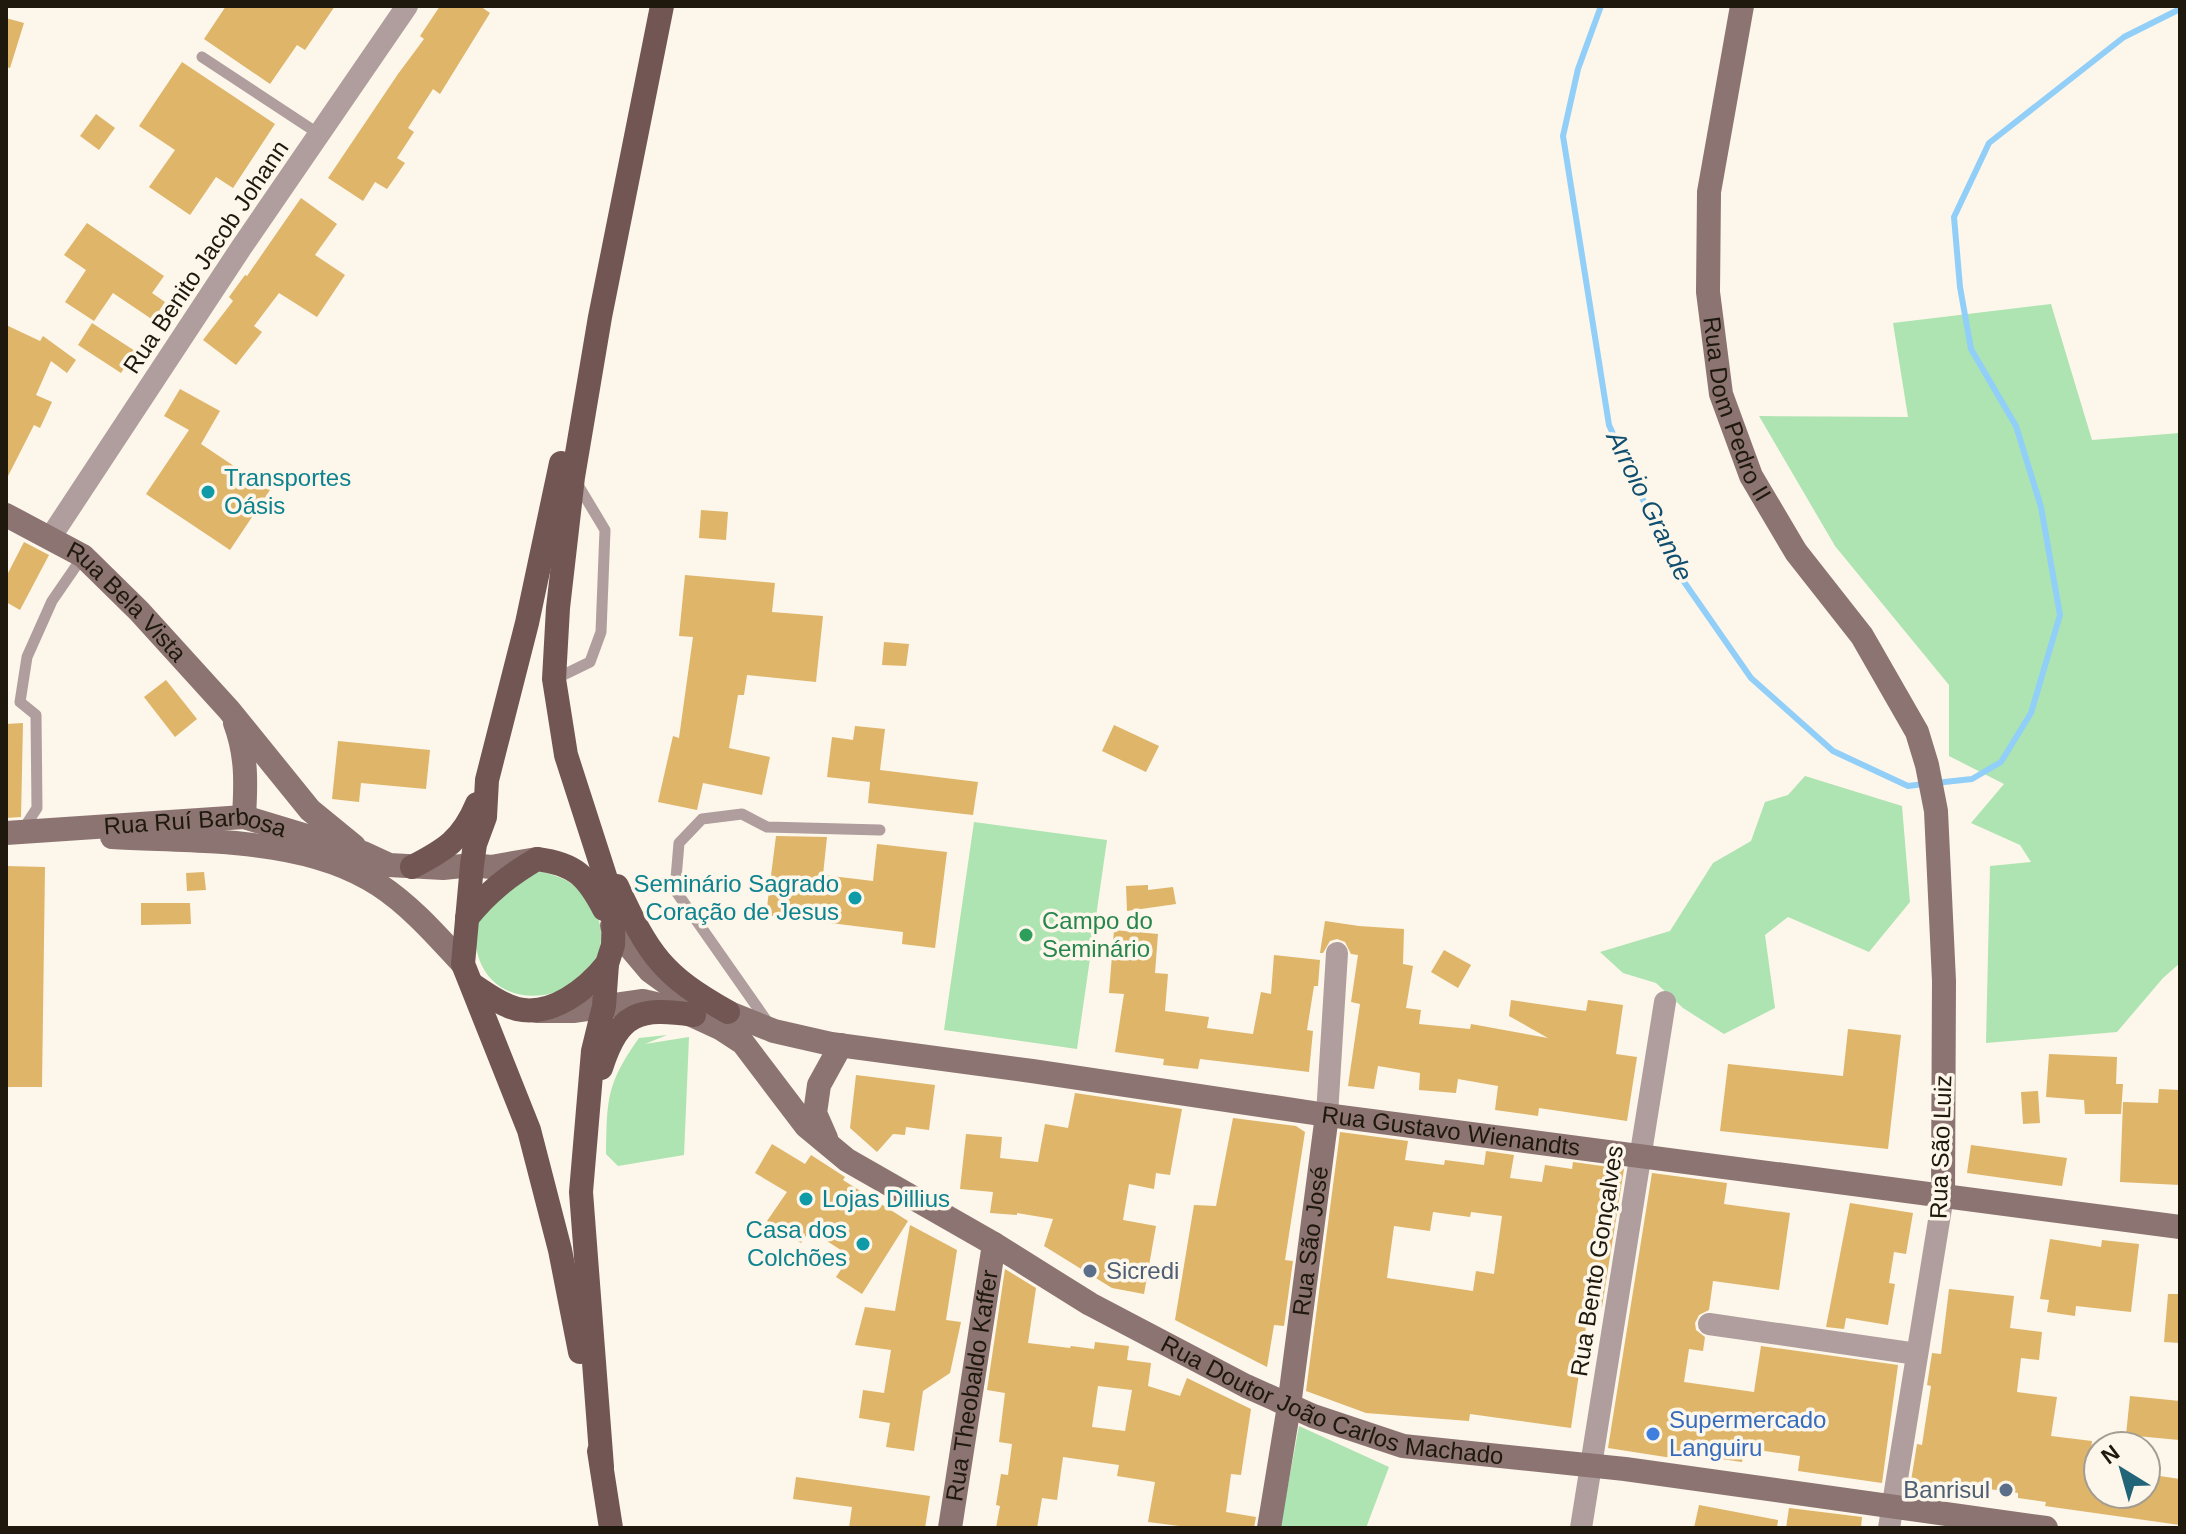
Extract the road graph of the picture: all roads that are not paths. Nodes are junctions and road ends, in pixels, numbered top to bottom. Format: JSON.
{"nodes":[{"id":1,"x":407,"y":6,"type":"edge"},
{"id":2,"x":662,"y":6,"type":"edge"},
{"id":3,"x":1742,"y":6,"type":"edge"},
{"id":4,"x":202,"y":57,"type":"dead end"},
{"id":5,"x":319,"y":134,"type":"junction"},
{"id":6,"x":600,"y":317,"type":"junction"},
{"id":7,"x":573,"y":477,"type":"junction"},
{"id":8,"x":6,"y":515,"type":"edge"},
{"id":9,"x":50,"y":538,"type":"junction"},
{"id":10,"x":83,"y":556,"type":"junction"},
{"id":11,"x":554,"y":679,"type":"junction"},
{"id":12,"x":229,"y":710,"type":"junction"},
{"id":13,"x":487,"y":780,"type":"junction"},
{"id":14,"x":581,"y":807,"type":"junction"},
{"id":15,"x":1936,"y":811,"type":"joint"},
{"id":16,"x":244,"y":817,"type":"junction"},
{"id":17,"x":880,"y":830,"type":"dead end"},
{"id":18,"x":14,"y":833,"type":"edge"},
{"id":19,"x":537,"y":859,"type":"junction"},
{"id":20,"x":354,"y":864,"type":"junction"},
{"id":21,"x":472,"y":865,"type":"junction"},
{"id":22,"x":412,"y":867,"type":"junction"},
{"id":23,"x":467,"y":918,"type":"junction"},
{"id":24,"x":612,"y":926,"type":"junction"},
{"id":25,"x":1337,"y":953,"type":"dead end"},
{"id":26,"x":607,"y":964,"type":"junction"},
{"id":27,"x":468,"y":974,"type":"junction"},
{"id":28,"x":1665,"y":1002,"type":"dead end"},
{"id":29,"x":604,"y":1006,"type":"junction"},
{"id":30,"x":534,"y":1011,"type":"junction"},
{"id":31,"x":694,"y":1015,"type":"junction"},
{"id":32,"x":724,"y":1020,"type":"junction"},
{"id":33,"x":774,"y":1031,"type":"junction"},
{"id":34,"x":841,"y":1045,"type":"junction"},
{"id":35,"x":587,"y":1108,"type":"junction"},
{"id":36,"x":1327,"y":1115,"type":"junction"},
{"id":37,"x":830,"y":1146,"type":"junction"},
{"id":38,"x":1640,"y":1156,"type":"junction"},
{"id":39,"x":1943,"y":1196,"type":"junction"},
{"id":40,"x":2180,"y":1227,"type":"edge"},
{"id":41,"x":994,"y":1244,"type":"junction"},
{"id":42,"x":1709,"y":1324,"type":"dead end"},
{"id":43,"x":1917,"y":1354,"type":"junction"},
{"id":44,"x":1289,"y":1406,"type":"junction"},
{"id":45,"x":1589,"y":1466,"type":"junction"},
{"id":46,"x":602,"y":1467,"type":"junction"},
{"id":47,"x":1890,"y":1517,"type":"edge"},
{"id":48,"x":611,"y":1528,"type":"edge"},
{"id":49,"x":950,"y":1528,"type":"edge"},
{"id":50,"x":1269,"y":1528,"type":"edge"},
{"id":51,"x":1581,"y":1528,"type":"edge"},
{"id":52,"x":2046,"y":1528,"type":"edge"}],
"edges":[{"from":1,"to":5,"type":"street","name":"Rua Benito Jacob Johann"},
{"from":2,"to":6,"type":"main road"},
{"from":3,"to":15,"type":"main road","name":"Rua Dom Pedro II"},
{"from":4,"to":5,"type":"lane"},
{"from":5,"to":9,"type":"street","name":"Rua Benito Jacob Johann"},
{"from":6,"to":7,"type":"main road"},
{"from":6,"to":13,"type":"main road"},
{"from":7,"to":11,"type":"main road"},
{"from":7,"to":11,"type":"lane"},
{"from":8,"to":9,"type":"main road","name":"Rua Bela Vista"},
{"from":9,"to":10,"type":"main road","name":"Rua Bela Vista"},
{"from":10,"to":12,"type":"main road","name":"Rua Bela Vista"},
{"from":10,"to":18,"type":"lane"},
{"from":11,"to":14,"type":"main road"},
{"from":12,"to":16,"type":"main road","name":"Rua Bela Vista"},
{"from":12,"to":20,"type":"main road","name":"Rua Bela Vista"},
{"from":13,"to":21,"type":"main road"},
{"from":13,"to":22,"type":"main road"},
{"from":14,"to":24,"type":"main road"},
{"from":14,"to":32,"type":"main road"},
{"from":15,"to":39,"type":"main road","name":"Rua São Luiz"},
{"from":16,"to":18,"type":"main road","name":"Rua Ruí Barbosa"},
{"from":16,"to":20,"type":"main road"},
{"from":17,"to":33,"type":"lane"},
{"from":18,"to":20,"type":"main road","name":"Rua Ruí Barbosa"},
{"from":19,"to":21,"type":"main road"},
{"from":19,"to":23,"type":"main road"},
{"from":19,"to":24,"type":"main road"},
{"from":20,"to":22,"type":"main road"},
{"from":20,"to":27,"type":"main road"},
{"from":21,"to":22,"type":"main road"},
{"from":21,"to":23,"type":"main road"},
{"from":23,"to":27,"type":"main road"},
{"from":24,"to":26,"type":"main road"},
{"from":24,"to":32,"type":"main road"},
{"from":25,"to":36,"type":"street","name":"Rua São José"},
{"from":26,"to":29,"type":"main road"},
{"from":26,"to":30,"type":"main road"},
{"from":27,"to":30,"type":"main road"},
{"from":27,"to":46,"type":"main road"},
{"from":28,"to":38,"type":"street","name":"Rua Bento Gonçalves"},
{"from":29,"to":30,"type":"main road"},
{"from":29,"to":31,"type":"main road"},
{"from":29,"to":35,"type":"main road"},
{"from":31,"to":32,"type":"main road"},
{"from":31,"to":35,"type":"main road"},
{"from":32,"to":33,"type":"main road","name":"Rua Gustavo Wienandts"},
{"from":32,"to":37,"type":"main road","name":"Rua Doutor João Carlos Machado"},
{"from":33,"to":34,"type":"main road","name":"Rua Gustavo Wienandts"},
{"from":34,"to":36,"type":"main road","name":"Rua Gustavo Wienandts"},
{"from":34,"to":37,"type":"main road"},
{"from":35,"to":46,"type":"main road"},
{"from":36,"to":38,"type":"main road","name":"Rua Gustavo Wienandts"},
{"from":36,"to":44,"type":"main road","name":"Rua São José"},
{"from":37,"to":41,"type":"main road","name":"Rua Doutor João Carlos Machado"},
{"from":38,"to":39,"type":"main road","name":"Rua Gustavo Wienandts"},
{"from":38,"to":45,"type":"street","name":"Rua Bento Gonçalves"},
{"from":39,"to":40,"type":"main road","name":"Rua Gustavo Wienandts"},
{"from":39,"to":43,"type":"street","name":"Rua São Luiz"},
{"from":41,"to":44,"type":"main road","name":"Rua Doutor João Carlos Machado"},
{"from":41,"to":49,"type":"main road","name":"Rua Theobaldo Kaffer"},
{"from":42,"to":43,"type":"street"},
{"from":43,"to":47,"type":"street","name":"Rua São Luiz"},
{"from":44,"to":45,"type":"main road","name":"Rua Doutor João Carlos Machado"},
{"from":44,"to":50,"type":"main road","name":"Rua São José"},
{"from":45,"to":47,"type":"main road","name":"Rua Doutor João Carlos Machado"},
{"from":45,"to":51,"type":"street","name":"Rua Bento Gonçalves"},
{"from":46,"to":48,"type":"main road"},
{"from":47,"to":52,"type":"main road","name":"Rua Doutor João Carlos Machado"}]}
